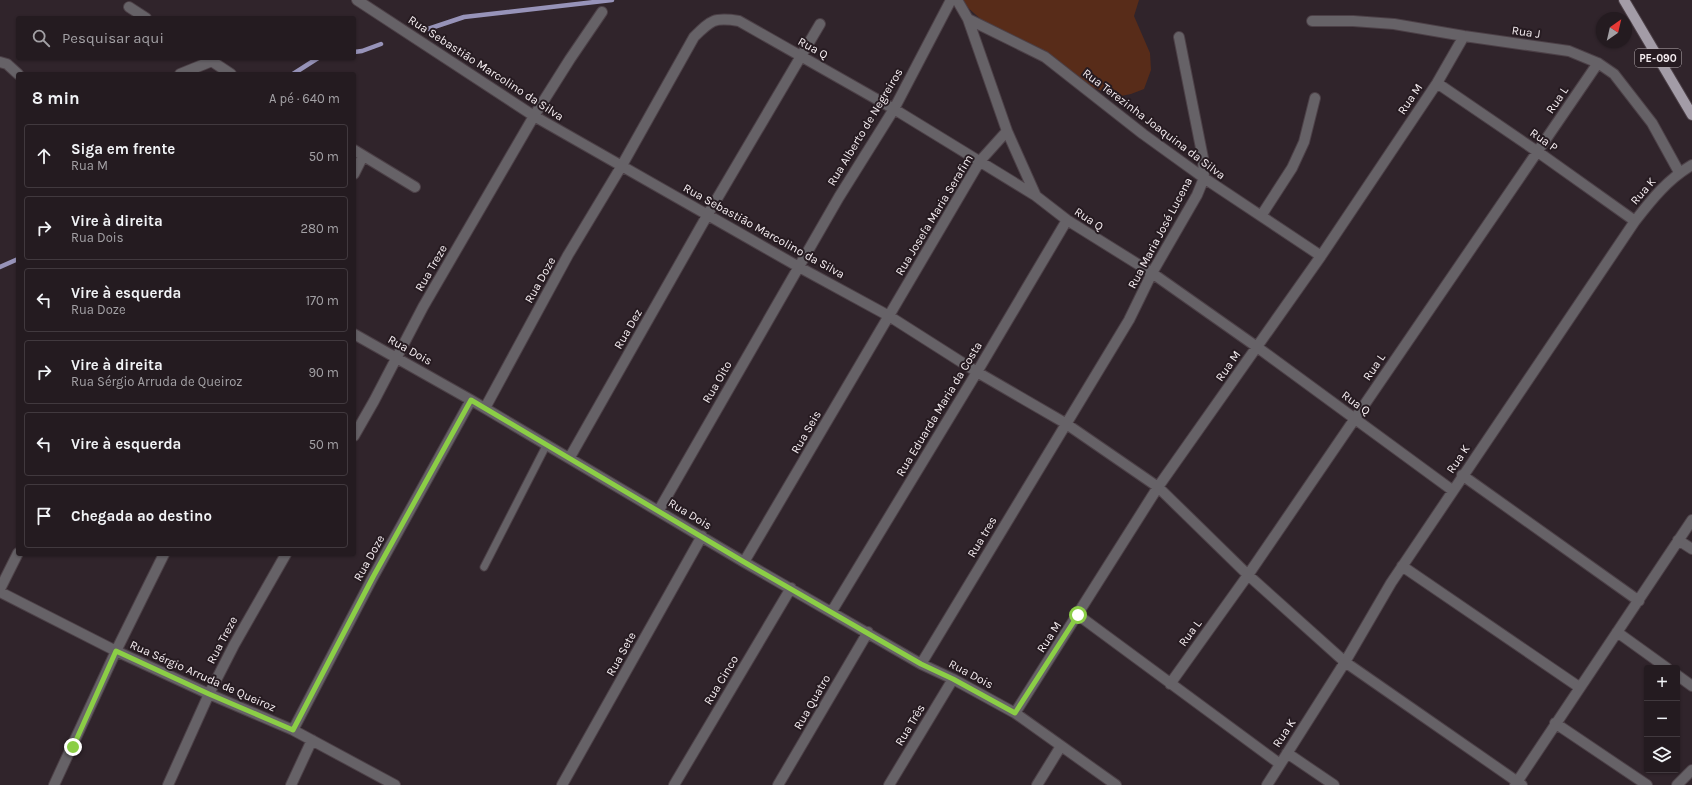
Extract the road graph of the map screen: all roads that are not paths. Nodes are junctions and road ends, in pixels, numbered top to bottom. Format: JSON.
{"nodes":[{"id":1,"x":357,"y":0,"type":"edge"},
{"id":2,"x":951,"y":0,"type":"edge"},
{"id":3,"x":957,"y":0,"type":"edge"},
{"id":4,"x":1624,"y":0,"type":"edge"},
{"id":5,"x":130,"y":7,"type":"dead end"},
{"id":6,"x":602,"y":12,"type":"dead end"},
{"id":7,"x":143,"y":16,"type":"edge"},
{"id":8,"x":968,"y":19,"type":"junction"},
{"id":9,"x":1312,"y":22,"type":"dead end"},
{"id":10,"x":820,"y":24,"type":"dead end"},
{"id":11,"x":1464,"y":36,"type":"junction"},
{"id":12,"x":1179,"y":37,"type":"dead end"},
{"id":13,"x":801,"y":56,"type":"junction"},
{"id":14,"x":209,"y":60,"type":"edge"},
{"id":15,"x":0,"y":62,"type":"edge"},
{"id":16,"x":1598,"y":63,"type":"junction"},
{"id":17,"x":16,"y":72,"type":"edge"},
{"id":18,"x":184,"y":72,"type":"edge"},
{"id":19,"x":228,"y":72,"type":"edge"},
{"id":20,"x":1437,"y":83,"type":"junction"},
{"id":21,"x":1315,"y":98,"type":"dead end"},
{"id":22,"x":894,"y":109,"type":"junction"},
{"id":23,"x":1692,"y":115,"type":"edge"},
{"id":24,"x":534,"y":116,"type":"junction"},
{"id":25,"x":1007,"y":131,"type":"junction"},
{"id":26,"x":356,"y":151,"type":"edge"},
{"id":27,"x":1538,"y":152,"type":"junction"},
{"id":28,"x":363,"y":156,"type":"junction"},
{"id":29,"x":980,"y":161,"type":"junction"},
{"id":30,"x":1692,"y":165,"type":"edge"},
{"id":31,"x":621,"y":167,"type":"junction"},
{"id":32,"x":356,"y":170,"type":"edge"},
{"id":33,"x":1679,"y":172,"type":"junction"},
{"id":34,"x":1204,"y":178,"type":"junction"},
{"id":35,"x":415,"y":187,"type":"dead end"},
{"id":36,"x":1036,"y":196,"type":"junction"},
{"id":37,"x":708,"y":214,"type":"junction"},
{"id":38,"x":1261,"y":216,"type":"junction"},
{"id":39,"x":1067,"y":220,"type":"junction"},
{"id":40,"x":1635,"y":221,"type":"junction"},
{"id":41,"x":1321,"y":256,"type":"junction"},
{"id":42,"x":799,"y":267,"type":"junction"},
{"id":43,"x":1152,"y":273,"type":"junction"},
{"id":44,"x":889,"y":316,"type":"junction"},
{"id":45,"x":356,"y":335,"type":"edge"},
{"id":46,"x":1258,"y":347,"type":"junction"},
{"id":47,"x":396,"y":357,"type":"junction"},
{"id":48,"x":977,"y":372,"type":"junction"},
{"id":49,"x":471,"y":400,"type":"junction"},
{"id":50,"x":485,"y":408,"type":"junction"},
{"id":51,"x":1355,"y":418,"type":"junction"},
{"id":52,"x":1065,"y":423,"type":"junction"},
{"id":53,"x":356,"y":432,"type":"edge"},
{"id":54,"x":547,"y":444,"type":"junction"},
{"id":55,"x":570,"y":457,"type":"junction"},
{"id":56,"x":1462,"y":475,"type":"junction"},
{"id":57,"x":1158,"y":487,"type":"junction"},
{"id":58,"x":1452,"y":490,"type":"junction"},
{"id":59,"x":659,"y":510,"type":"junction"},
{"id":60,"x":1692,"y":520,"type":"edge"},
{"id":61,"x":702,"y":536,"type":"junction"},
{"id":62,"x":1678,"y":540,"type":"junction"},
{"id":63,"x":1692,"y":549,"type":"edge"},
{"id":64,"x":16,"y":556,"type":"edge"},
{"id":65,"x":163,"y":556,"type":"edge"},
{"id":66,"x":285,"y":556,"type":"edge"},
{"id":67,"x":744,"y":562,"type":"junction"},
{"id":68,"x":1402,"y":566,"type":"junction"},
{"id":69,"x":484,"y":567,"type":"dead end"},
{"id":70,"x":1248,"y":575,"type":"junction"},
{"id":71,"x":791,"y":588,"type":"junction"},
{"id":72,"x":0,"y":589,"type":"edge"},
{"id":73,"x":0,"y":592,"type":"edge"},
{"id":74,"x":1639,"y":601,"type":"junction"},
{"id":75,"x":832,"y":611,"type":"junction"},
{"id":76,"x":1078,"y":615,"type":"junction"},
{"id":77,"x":868,"y":632,"type":"junction"},
{"id":78,"x":1617,"y":632,"type":"junction"},
{"id":79,"x":116,"y":651,"type":"junction"},
{"id":80,"x":1345,"y":662,"type":"junction"},
{"id":81,"x":921,"y":664,"type":"junction"},
{"id":82,"x":1663,"y":665,"type":"edge"},
{"id":83,"x":1680,"y":677,"type":"edge"},
{"id":84,"x":953,"y":679,"type":"junction"},
{"id":85,"x":1170,"y":684,"type":"junction"},
{"id":86,"x":1692,"y":686,"type":"edge"},
{"id":87,"x":1579,"y":687,"type":"junction"},
{"id":88,"x":209,"y":694,"type":"junction"},
{"id":89,"x":1015,"y":713,"type":"junction"},
{"id":90,"x":1555,"y":723,"type":"junction"},
{"id":91,"x":293,"y":730,"type":"junction"},
{"id":92,"x":312,"y":740,"type":"junction"},
{"id":93,"x":1061,"y":746,"type":"junction"},
{"id":94,"x":1286,"y":753,"type":"junction"},
{"id":95,"x":1280,"y":764,"type":"junction"},
{"id":96,"x":1692,"y":770,"type":"edge"},
{"id":97,"x":1518,"y":784,"type":"edge"},
{"id":98,"x":54,"y":785,"type":"edge"},
{"id":99,"x":168,"y":785,"type":"edge"},
{"id":100,"x":290,"y":785,"type":"edge"},
{"id":101,"x":395,"y":785,"type":"edge"},
{"id":102,"x":562,"y":785,"type":"edge"},
{"id":103,"x":674,"y":785,"type":"edge"},
{"id":104,"x":778,"y":785,"type":"edge"},
{"id":105,"x":889,"y":785,"type":"edge"},
{"id":106,"x":1037,"y":785,"type":"edge"},
{"id":107,"x":1116,"y":785,"type":"edge"},
{"id":108,"x":1267,"y":785,"type":"edge"},
{"id":109,"x":1334,"y":785,"type":"edge"},
{"id":110,"x":1647,"y":785,"type":"edge"},
{"id":111,"x":1677,"y":785,"type":"edge"}],
"edges":[{"from":1,"to":24,"type":"street","name":"Rua Sebastião Marcolino da Silva"},
{"from":2,"to":22,"type":"street","name":"Rua Alberto de Negreiros"},
{"from":3,"to":8,"type":"street"},
{"from":4,"to":23,"type":"main road","name":"PE-090","number":"PE-090"},
{"from":5,"to":7,"type":"street"},
{"from":6,"to":24,"type":"street","name":"Rua Treze"},
{"from":8,"to":25,"type":"street"},
{"from":8,"to":34,"type":"street","name":"Rua Terezinha Joaquina da Silva"},
{"from":9,"to":11,"type":"street","name":"Rua J"},
{"from":10,"to":13,"type":"street","name":"Rua Dez"},
{"from":11,"to":16,"type":"street","name":"Rua J"},
{"from":11,"to":20,"type":"street","name":"Rua M"},
{"from":12,"to":34,"type":"street","name":"Rua Maria José Lucena"},
{"from":13,"to":22,"type":"street","name":"Rua Q"},
{"from":13,"to":31,"type":"street","name":"Rua Q"},
{"from":13,"to":37,"type":"street","name":"Rua Dez"},
{"from":14,"to":18,"type":"street"},
{"from":14,"to":19,"type":"street"},
{"from":15,"to":17,"type":"street"},
{"from":16,"to":27,"type":"street","name":"Rua L"},
{"from":16,"to":33,"type":"street","name":"Rua J"},
{"from":20,"to":27,"type":"street","name":"Rua P"},
{"from":20,"to":41,"type":"street","name":"Rua M"},
{"from":21,"to":38,"type":"street"},
{"from":22,"to":29,"type":"street","name":"Rua Q"},
{"from":22,"to":42,"type":"street","name":"Rua Alberto de Negreiros"},
{"from":24,"to":31,"type":"street","name":"Rua Sebastião Marcolino da Silva"},
{"from":24,"to":47,"type":"street","name":"Rua Treze"},
{"from":25,"to":29,"type":"street","name":"Rua Josefa Maria Serafim"},
{"from":25,"to":36,"type":"street"},
{"from":26,"to":28,"type":"street"},
{"from":27,"to":40,"type":"street","name":"Rua P"},
{"from":27,"to":51,"type":"street","name":"Rua L"},
{"from":28,"to":32,"type":"street"},
{"from":28,"to":35,"type":"street"},
{"from":29,"to":36,"type":"street","name":"Rua Q"},
{"from":29,"to":44,"type":"street","name":"Rua Josefa Maria Serafim"},
{"from":30,"to":33,"type":"street","name":"Rua K"},
{"from":31,"to":37,"type":"street","name":"Rua Sebastião Marcolino da Silva"},
{"from":31,"to":50,"type":"street","name":"Rua Doze"},
{"from":33,"to":40,"type":"street","name":"Rua K"},
{"from":34,"to":38,"type":"street","name":"Rua Terezinha Joaquina da Silva"},
{"from":34,"to":43,"type":"street","name":"Rua Maria José Lucena"},
{"from":36,"to":39,"type":"street","name":"Rua Q"},
{"from":37,"to":42,"type":"street","name":"Rua Sebastião Marcolino da Silva"},
{"from":37,"to":55,"type":"street","name":"Rua Dez"},
{"from":38,"to":41,"type":"street","name":"Rua Terezinha Joaquina da Silva"},
{"from":39,"to":43,"type":"street","name":"Rua Q"},
{"from":39,"to":48,"type":"street","name":"Rua Eduarda Maria da Costa"},
{"from":40,"to":56,"type":"street","name":"Rua K"},
{"from":41,"to":46,"type":"street","name":"Rua M"},
{"from":42,"to":44,"type":"street","name":"Rua Sebastião Marcolino da Silva"},
{"from":42,"to":59,"type":"street","name":"Rua Oito"},
{"from":43,"to":46,"type":"street","name":"Rua Q"},
{"from":43,"to":52,"type":"street","name":"Rua Maria José Lucena"},
{"from":44,"to":48,"type":"street","name":"Rua Sebastião Marcolino da Silva"},
{"from":44,"to":67,"type":"street","name":"Rua Seis"},
{"from":45,"to":47,"type":"street","name":"Rua Dois"},
{"from":46,"to":51,"type":"street","name":"Rua Q"},
{"from":46,"to":57,"type":"street","name":"Rua M"},
{"from":47,"to":49,"type":"street","name":"Rua Dois"},
{"from":47,"to":53,"type":"street","name":"Rua Treze"},
{"from":48,"to":52,"type":"street","name":"Rua Sebastião Marcolino da Silva"},
{"from":48,"to":75,"type":"street","name":"Rua Eduarda Maria da Costa"},
{"from":49,"to":50,"type":"street","name":"Rua Dois"},
{"from":49,"to":91,"type":"street","name":"Rua Doze"},
{"from":50,"to":54,"type":"street","name":"Rua Dois"},
{"from":51,"to":58,"type":"street","name":"Rua Q"},
{"from":51,"to":70,"type":"street","name":"Rua L"},
{"from":52,"to":57,"type":"street","name":"Rua Sebastião Marcolino da Silva"},
{"from":52,"to":81,"type":"street","name":"Rua tres"},
{"from":54,"to":55,"type":"street","name":"Rua Dois"},
{"from":54,"to":69,"type":"lane"},
{"from":55,"to":59,"type":"street","name":"Rua Dois"},
{"from":56,"to":58,"type":"street","name":"Rua K"},
{"from":56,"to":74,"type":"street"},
{"from":57,"to":70,"type":"street","name":"Rua Sebastião Marcolino da Silva"},
{"from":57,"to":76,"type":"street","name":"Rua M"},
{"from":58,"to":68,"type":"street","name":"Rua K"},
{"from":59,"to":61,"type":"street","name":"Rua Dois"},
{"from":60,"to":62,"type":"street"},
{"from":61,"to":67,"type":"street","name":"Rua Dois"},
{"from":61,"to":102,"type":"street","name":"Rua Sete"},
{"from":62,"to":63,"type":"street"},
{"from":62,"to":74,"type":"street"},
{"from":64,"to":72,"type":"street"},
{"from":65,"to":79,"type":"street"},
{"from":66,"to":88,"type":"street","name":"Rua Treze"},
{"from":67,"to":71,"type":"street","name":"Rua Dois"},
{"from":68,"to":80,"type":"street","name":"Rua K"},
{"from":68,"to":87,"type":"street"},
{"from":70,"to":80,"type":"street","name":"Rua Sebastião Marcolino da Silva"},
{"from":70,"to":85,"type":"street","name":"Rua L"},
{"from":71,"to":75,"type":"street","name":"Rua Dois"},
{"from":71,"to":103,"type":"street","name":"Rua Cinco"},
{"from":73,"to":79,"type":"street","name":"Rua Sérgio Arruda de Queiroz"},
{"from":74,"to":78,"type":"street"},
{"from":75,"to":77,"type":"street","name":"Rua Dois"},
{"from":76,"to":85,"type":"street"},
{"from":76,"to":89,"type":"street","name":"Rua M"},
{"from":77,"to":81,"type":"street","name":"Rua Dois"},
{"from":77,"to":104,"type":"street","name":"Rua Quatro"},
{"from":78,"to":82,"type":"street"},
{"from":78,"to":87,"type":"street"},
{"from":79,"to":88,"type":"street","name":"Rua Sérgio Arruda de Queiroz"},
{"from":79,"to":98,"type":"street"},
{"from":80,"to":94,"type":"street","name":"Rua K"},
{"from":80,"to":97,"type":"street","name":"Rua Sebastião Marcolino da Silva"},
{"from":81,"to":84,"type":"street","name":"Rua Dois"},
{"from":83,"to":86,"type":"street"},
{"from":84,"to":89,"type":"street","name":"Rua Dois"},
{"from":84,"to":105,"type":"street","name":"Rua Três"},
{"from":85,"to":95,"type":"street"},
{"from":87,"to":90,"type":"street"},
{"from":88,"to":91,"type":"street","name":"Rua Sérgio Arruda de Queiroz"},
{"from":88,"to":99,"type":"street","name":"Rua Treze"},
{"from":89,"to":93,"type":"street","name":"Rua Dois"},
{"from":90,"to":97,"type":"street"},
{"from":90,"to":110,"type":"street"},
{"from":91,"to":92,"type":"street","name":"Rua Sérgio Arruda de Queiroz"},
{"from":92,"to":100,"type":"street"},
{"from":92,"to":101,"type":"street","name":"Rua Sérgio Arruda de Queiroz"},
{"from":93,"to":106,"type":"street"},
{"from":93,"to":107,"type":"street","name":"Rua Dois"},
{"from":94,"to":95,"type":"street","name":"Rua K"},
{"from":94,"to":109,"type":"street"},
{"from":95,"to":108,"type":"street","name":"Rua K"},
{"from":96,"to":111,"type":"street"}]}
